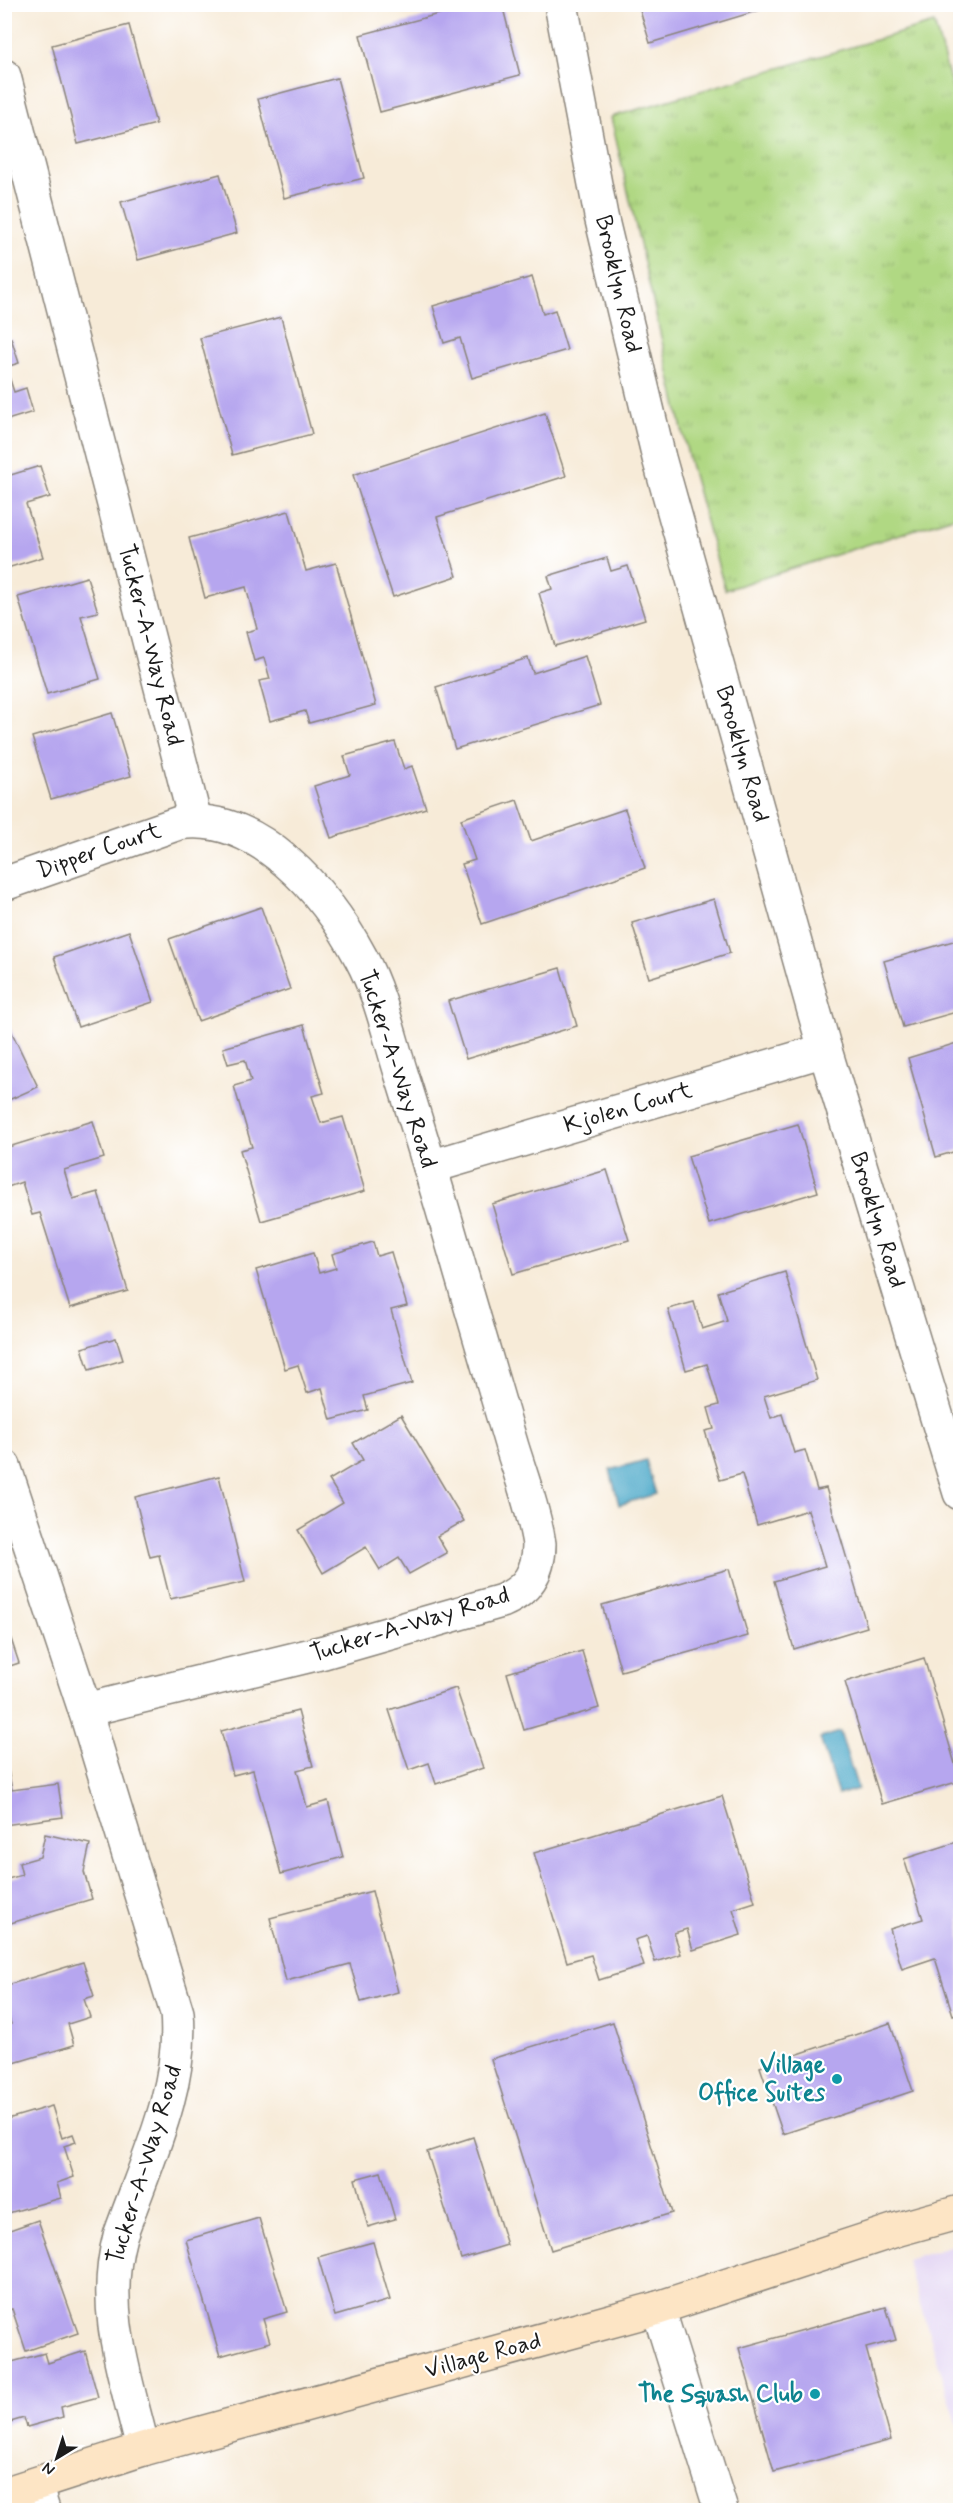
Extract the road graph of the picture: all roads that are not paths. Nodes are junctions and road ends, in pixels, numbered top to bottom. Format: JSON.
{"nodes":[{"id":1,"x":561,"y":4,"type":"edge"},
{"id":2,"x":4,"y":76,"type":"edge"},
{"id":3,"x":195,"y":820,"type":"junction"},
{"id":4,"x":4,"y":884,"type":"edge"},
{"id":5,"x":825,"y":1050,"type":"junction"},
{"id":6,"x":430,"y":1167,"type":"junction"},
{"id":7,"x":4,"y":1466,"type":"edge"},
{"id":8,"x":960,"y":1493,"type":"edge"},
{"id":9,"x":85,"y":1710,"type":"junction"},
{"id":10,"x":960,"y":2212,"type":"edge"},
{"id":11,"x":658,"y":2308,"type":"junction"},
{"id":12,"x":143,"y":2449,"type":"junction"},
{"id":13,"x":27,"y":2496,"type":"edge"},
{"id":14,"x":721,"y":2511,"type":"edge"}],
"edges":[{"from":1,"to":5,"type":"street","name":"Brooklyn Road"},
{"from":2,"to":3,"type":"street","name":"Tucker-A-Way Road"},
{"from":3,"to":4,"type":"street","name":"Dipper Court"},
{"from":3,"to":6,"type":"street","name":"Tucker-A-Way Road"},
{"from":5,"to":6,"type":"street","name":"Kjolen Court"},
{"from":5,"to":8,"type":"street","name":"Brooklyn Road"},
{"from":6,"to":9,"type":"street","name":"Tucker-A-Way Road"},
{"from":7,"to":9,"type":"street","name":"Tucker-A-Way Road"},
{"from":9,"to":12,"type":"street","name":"Tucker-A-Way Road"},
{"from":10,"to":11,"type":"main road","name":"Village Road"},
{"from":11,"to":12,"type":"main road","name":"Village Road"},
{"from":11,"to":14,"type":"street"},
{"from":12,"to":13,"type":"main road","name":"Village Road"}]}
